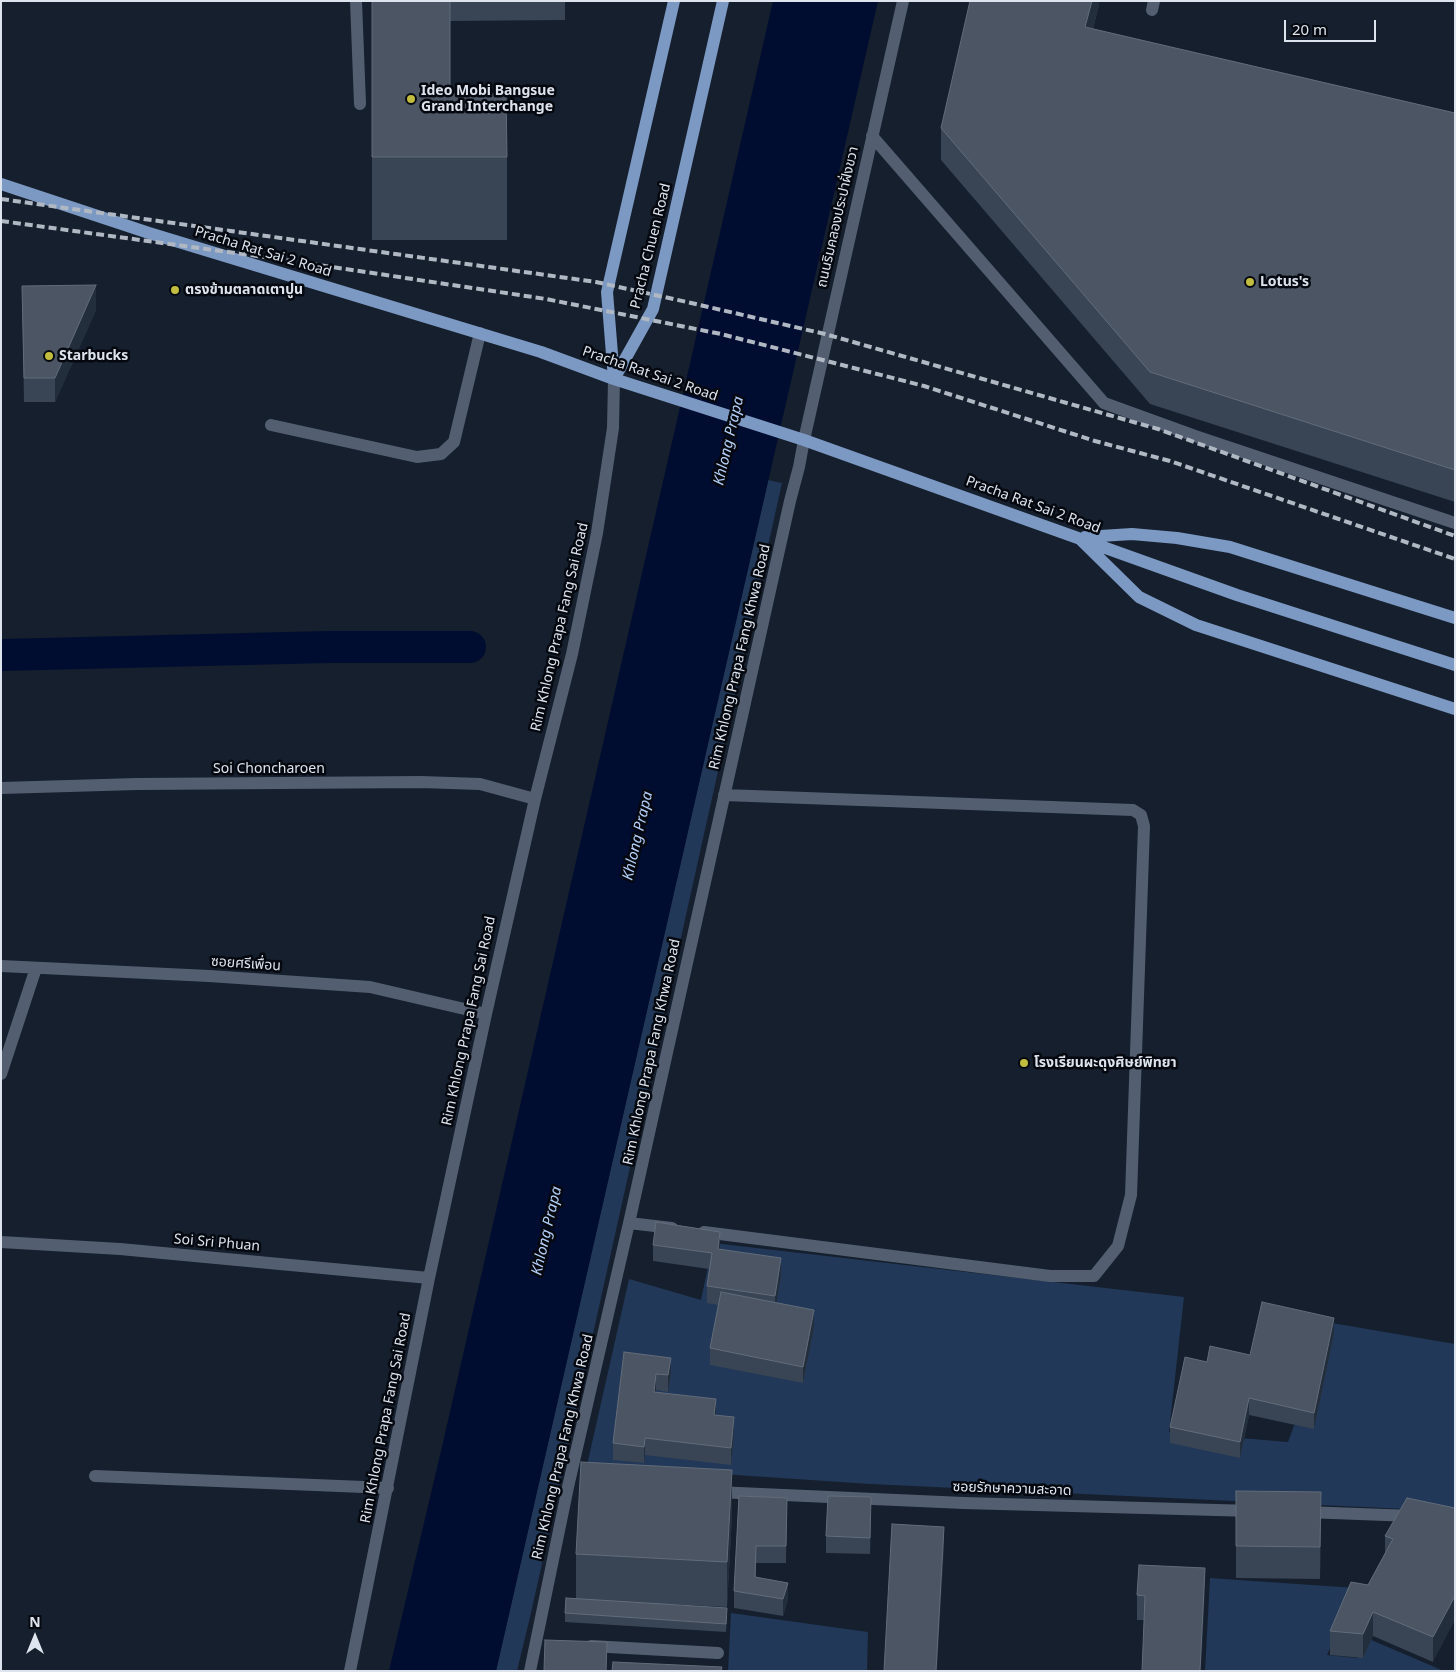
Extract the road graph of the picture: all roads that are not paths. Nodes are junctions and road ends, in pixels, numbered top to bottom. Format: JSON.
{"nodes":[{"id":1,"x":356,"y":1,"type":"edge"},
{"id":2,"x":674,"y":1,"type":"edge"},
{"id":3,"x":724,"y":1,"type":"edge"},
{"id":4,"x":904,"y":1,"type":"edge"},
{"id":5,"x":360,"y":104,"type":"dead end"},
{"id":6,"x":872,"y":136,"type":"junction"},
{"id":7,"x":1,"y":184,"type":"edge"},
{"id":8,"x":480,"y":333,"type":"junction"},
{"id":9,"x":614,"y":379,"type":"junction"},
{"id":10,"x":271,"y":425,"type":"dead end"},
{"id":11,"x":804,"y":440,"type":"junction"},
{"id":12,"x":1455,"y":523,"type":"edge"},
{"id":13,"x":1078,"y":537,"type":"junction"},
{"id":14,"x":1455,"y":618,"type":"edge"},
{"id":15,"x":1455,"y":665,"type":"edge"},
{"id":16,"x":1455,"y":709,"type":"edge"},
{"id":17,"x":1,"y":788,"type":"edge"},
{"id":18,"x":724,"y":795,"type":"junction"},
{"id":19,"x":535,"y":799,"type":"junction"},
{"id":20,"x":1,"y":966,"type":"edge"},
{"id":21,"x":36,"y":968,"type":"junction"},
{"id":22,"x":486,"y":1014,"type":"junction"},
{"id":23,"x":1,"y":1074,"type":"edge"},
{"id":24,"x":630,"y":1223,"type":"junction"},
{"id":25,"x":1,"y":1242,"type":"edge"},
{"id":26,"x":429,"y":1278,"type":"junction"},
{"id":27,"x":95,"y":1476,"type":"dead end"},
{"id":28,"x":388,"y":1488,"type":"junction"},
{"id":29,"x":705,"y":1492,"type":"edge"},
{"id":30,"x":1268,"y":1511,"type":"edge"},
{"id":31,"x":1288,"y":1512,"type":"edge"},
{"id":32,"x":1427,"y":1518,"type":"edge"},
{"id":33,"x":574,"y":1645,"type":"edge"},
{"id":34,"x":718,"y":1653,"type":"dead end"},
{"id":35,"x":350,"y":1671,"type":"edge"},
{"id":36,"x":530,"y":1671,"type":"edge"}],
"edges":[{"from":1,"to":5,"type":"street"},
{"from":2,"to":9,"type":"main road","name":"Pracha Chuen Road"},
{"from":3,"to":9,"type":"main road","name":"Pracha Chuen Road"},
{"from":4,"to":6,"type":"street","name":"ถนนริมคลองประปาฝั่งขวา"},
{"from":6,"to":11,"type":"street","name":"ถนนริมคลองประปาฝั่งขวา"},
{"from":6,"to":12,"type":"street"},
{"from":7,"to":8,"type":"main road","name":"Pracha Rat Sai 2 Road"},
{"from":8,"to":9,"type":"main road","name":"Pracha Rat Sai 2 Road"},
{"from":8,"to":10,"type":"street"},
{"from":9,"to":11,"type":"main road","name":"Pracha Rat Sai 2 Road"},
{"from":9,"to":19,"type":"street","name":"Rim Khlong Prapa Fang Sai Road"},
{"from":11,"to":13,"type":"main road","name":"Pracha Rat Sai 2 Road"},
{"from":11,"to":18,"type":"street","name":"Rim Khlong Prapa Fang Khwa Road"},
{"from":13,"to":14,"type":"main road"},
{"from":13,"to":15,"type":"main road","name":"Pracha Rat Sai 2 Road"},
{"from":13,"to":16,"type":"main road"},
{"from":17,"to":19,"type":"street","name":"Soi Choncharoen"},
{"from":18,"to":24,"type":"street","name":"Rim Khlong Prapa Fang Khwa Road"},
{"from":18,"to":24,"type":"street"},
{"from":19,"to":22,"type":"street","name":"Rim Khlong Prapa Fang Sai Road"},
{"from":20,"to":21,"type":"street","name":"ซอยศรีเพื่อน"},
{"from":21,"to":22,"type":"street","name":"ซอยศรีเพื่อน"},
{"from":21,"to":23,"type":"street"},
{"from":22,"to":26,"type":"street","name":"Rim Khlong Prapa Fang Sai Road"},
{"from":24,"to":36,"type":"street","name":"Rim Khlong Prapa Fang Khwa Road"},
{"from":25,"to":26,"type":"street","name":"Soi Sri Phuan"},
{"from":26,"to":28,"type":"street","name":"Rim Khlong Prapa Fang Sai Road"},
{"from":27,"to":28,"type":"street"},
{"from":28,"to":35,"type":"street","name":"Rim Khlong Prapa Fang Sai Road"},
{"from":29,"to":30,"type":"street","name":"ซอยรักษาความสะอาด"},
{"from":31,"to":32,"type":"street"},
{"from":33,"to":34,"type":"street"}]}
